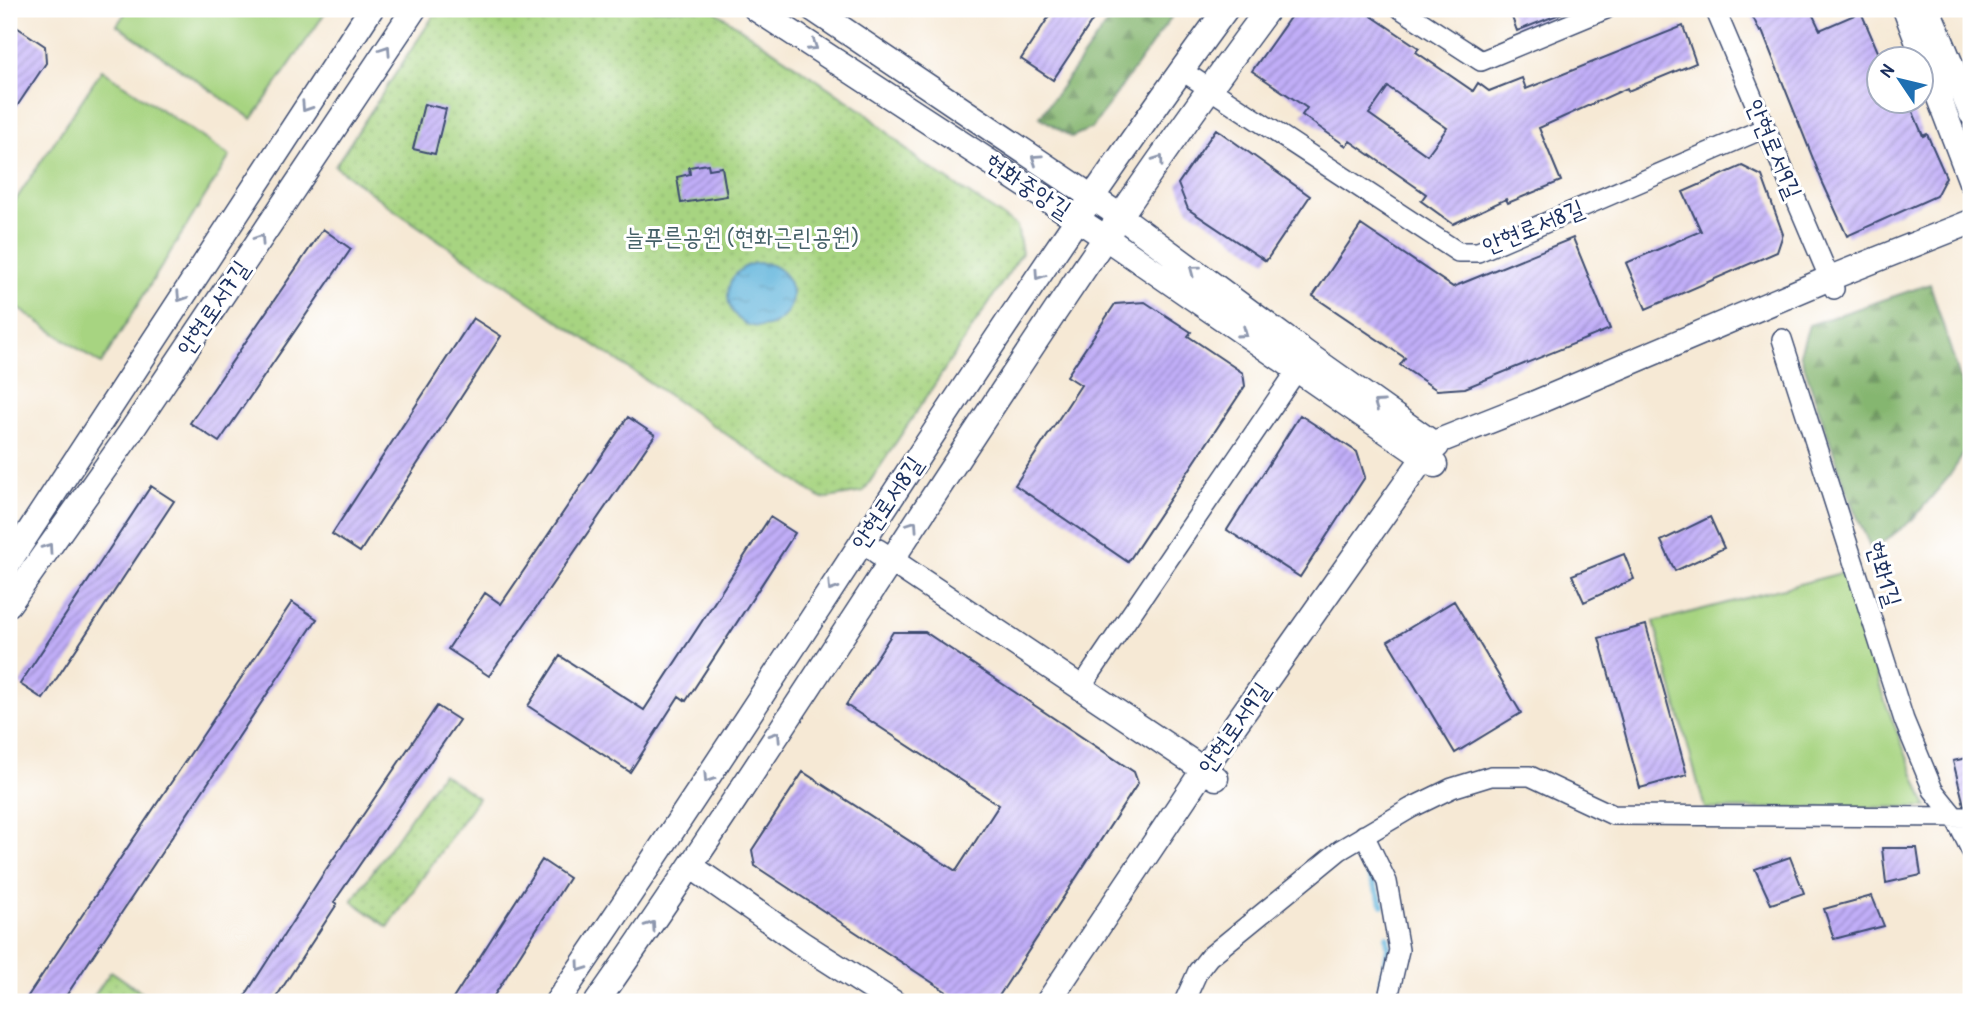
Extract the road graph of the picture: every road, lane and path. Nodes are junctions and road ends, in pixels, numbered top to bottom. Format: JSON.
{"nodes":[{"id":1,"x":370,"y":9,"type":"edge"},
{"id":2,"x":414,"y":9,"type":"edge"},
{"id":3,"x":756,"y":9,"type":"edge"},
{"id":4,"x":813,"y":9,"type":"edge"},
{"id":5,"x":1226,"y":9,"type":"edge"},
{"id":6,"x":1268,"y":9,"type":"edge"},
{"id":7,"x":1401,"y":9,"type":"edge"},
{"id":8,"x":1606,"y":9,"type":"edge"},
{"id":9,"x":1715,"y":9,"type":"edge"},
{"id":10,"x":1905,"y":9,"type":"edge"},
{"id":11,"x":1928,"y":9,"type":"edge"},
{"id":12,"x":1181,"y":69,"type":"junction"},
{"id":13,"x":1209,"y":88,"type":"junction"},
{"id":14,"x":1971,"y":113,"type":"edge"},
{"id":15,"x":1765,"y":128,"type":"junction"},
{"id":16,"x":1971,"y":182,"type":"edge"},
{"id":17,"x":1093,"y":197,"type":"junction"},
{"id":18,"x":1121,"y":216,"type":"junction"},
{"id":19,"x":1077,"y":219,"type":"junction"},
{"id":20,"x":1971,"y":222,"type":"edge"},
{"id":21,"x":1971,"y":237,"type":"edge"},
{"id":22,"x":1106,"y":238,"type":"junction"},
{"id":23,"x":1832,"y":284,"type":"junction"},
{"id":24,"x":1782,"y":338,"type":"dead end"},
{"id":25,"x":1302,"y":363,"type":"junction"},
{"id":26,"x":1435,"y":454,"type":"junction"},
{"id":27,"x":861,"y":541,"type":"junction"},
{"id":28,"x":891,"y":559,"type":"junction"},
{"id":29,"x":9,"y":562,"type":"edge"},
{"id":30,"x":9,"y":604,"type":"edge"},
{"id":31,"x":1082,"y":686,"type":"junction"},
{"id":32,"x":1211,"y":774,"type":"junction"},
{"id":33,"x":1963,"y":816,"type":"edge"},
{"id":34,"x":1364,"y":835,"type":"junction"},
{"id":35,"x":1971,"y":850,"type":"edge"},
{"id":36,"x":692,"y":867,"type":"junction"},
{"id":37,"x":557,"y":1002,"type":"edge"},
{"id":38,"x":597,"y":1002,"type":"edge"},
{"id":39,"x":893,"y":1002,"type":"edge"},
{"id":40,"x":1048,"y":1002,"type":"edge"},
{"id":41,"x":1067,"y":1002,"type":"edge"},
{"id":42,"x":1184,"y":1002,"type":"edge"},
{"id":43,"x":1387,"y":1002,"type":"edge"}],
"edges":[{"from":1,"to":29,"type":"street","name":"안현로서7길","one_way":true},
{"from":30,"to":2,"type":"street","name":"안현로서7길","one_way":true},
{"from":3,"to":19,"type":"street","name":"현화중앙길","one_way":true},
{"from":17,"to":4,"type":"street","one_way":true},
{"from":5,"to":12,"type":"street","name":"안현로서8길"},
{"from":6,"to":13,"type":"street","name":"안현로서8길"},
{"from":7,"to":8,"type":"street"},
{"from":9,"to":15,"type":"street","name":"안현로서9길"},
{"from":10,"to":16,"type":"street"},
{"from":11,"to":14,"type":"street"},
{"from":12,"to":13,"type":"street"},
{"from":12,"to":17,"type":"street","name":"안현로서8길"},
{"from":13,"to":15,"type":"street","name":"안현로서8길"},
{"from":18,"to":13,"type":"street","name":"안현로서8길","one_way":true},
{"from":15,"to":23,"type":"street","name":"안현로서9길"},
{"from":17,"to":18,"type":"street"},
{"from":17,"to":19,"type":"street","name":"안현로서8길"},
{"from":18,"to":22,"type":"street","name":"안현로서8길"},
{"from":25,"to":18,"type":"street","one_way":true},
{"from":19,"to":22,"type":"street","name":"현화중앙길"},
{"from":19,"to":27,"type":"street","name":"안현로서8길","one_way":true},
{"from":20,"to":23,"type":"street"},
{"from":21,"to":23,"type":"street"},
{"from":22,"to":25,"type":"street","name":"현화중앙길","one_way":true},
{"from":28,"to":22,"type":"street","name":"안현로서8길","one_way":true},
{"from":23,"to":26,"type":"street"},
{"from":24,"to":33,"type":"street","name":"현화1길"},
{"from":25,"to":26,"type":"street"},
{"from":25,"to":31,"type":"street"},
{"from":26,"to":32,"type":"street","name":"안현로서9길"},
{"from":27,"to":28,"type":"street"},
{"from":27,"to":37,"type":"street","name":"안현로서8길","one_way":true},
{"from":28,"to":31,"type":"street"},
{"from":36,"to":28,"type":"street","name":"안현로서8길","one_way":true},
{"from":31,"to":32,"type":"street"},
{"from":32,"to":40,"type":"street","name":"안현로서9길"},
{"from":32,"to":41,"type":"street","name":"안현로서9길"},
{"from":33,"to":34,"type":"street"},
{"from":33,"to":35,"type":"street","name":"현화1길"},
{"from":34,"to":42,"type":"street"},
{"from":34,"to":43,"type":"street"},
{"from":38,"to":36,"type":"street","name":"안현로서8길","one_way":true},
{"from":36,"to":39,"type":"street"}]}
